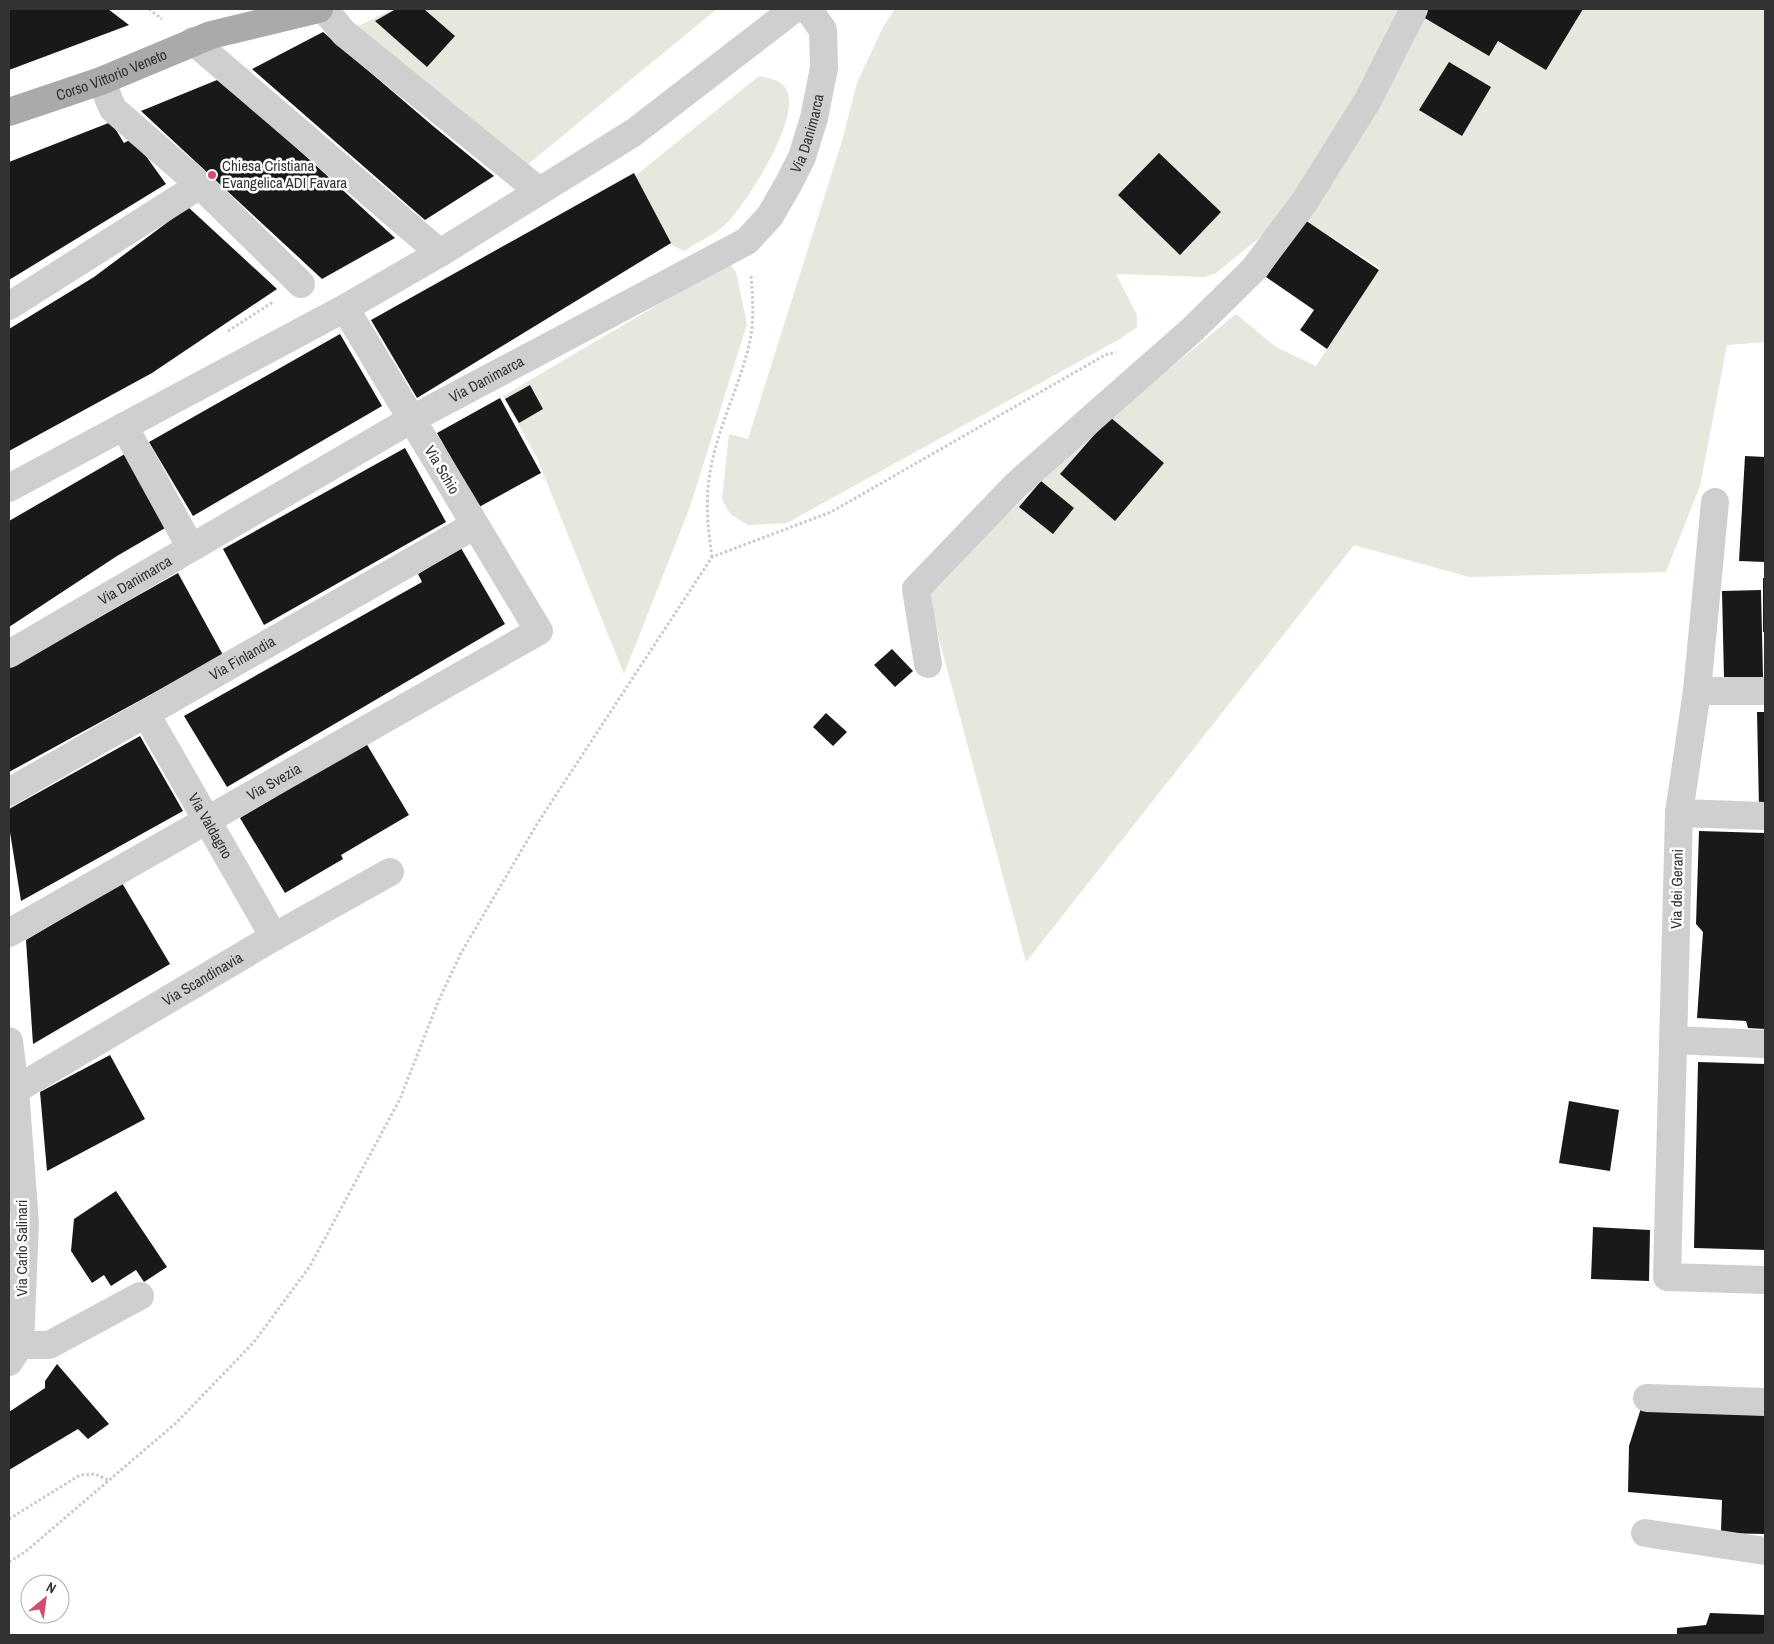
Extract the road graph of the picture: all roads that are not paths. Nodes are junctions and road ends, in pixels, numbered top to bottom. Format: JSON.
{"nodes":[{"id":1,"x":241,"y":9,"type":"edge"},
{"id":2,"x":319,"y":9,"type":"edge"},
{"id":3,"x":324,"y":9,"type":"edge"},
{"id":4,"x":794,"y":9,"type":"edge"},
{"id":5,"x":808,"y":9,"type":"edge"},
{"id":6,"x":1414,"y":9,"type":"edge"},
{"id":7,"x":202,"y":38,"type":"junction"},
{"id":8,"x":101,"y":80,"type":"junction"},
{"id":9,"x":9,"y":112,"type":"edge"},
{"id":10,"x":200,"y":185,"type":"junction"},
{"id":11,"x":539,"y":192,"type":"junction"},
{"id":12,"x":440,"y":253,"type":"junction"},
{"id":13,"x":301,"y":284,"type":"dead end"},
{"id":14,"x":9,"y":306,"type":"edge"},
{"id":15,"x":346,"y":308,"type":"junction"},
{"id":16,"x":412,"y":419,"type":"junction"},
{"id":17,"x":124,"y":426,"type":"junction"},
{"id":18,"x":9,"y":488,"type":"edge"},
{"id":19,"x":1715,"y":502,"type":"dead end"},
{"id":20,"x":475,"y":525,"type":"junction"},
{"id":21,"x":191,"y":548,"type":"junction"},
{"id":22,"x":539,"y":631,"type":"joint"},
{"id":23,"x":9,"y":654,"type":"edge"},
{"id":24,"x":928,"y":664,"type":"dead end"},
{"id":25,"x":1697,"y":691,"type":"junction"},
{"id":26,"x":1765,"y":691,"type":"edge"},
{"id":27,"x":146,"y":714,"type":"junction"},
{"id":28,"x":9,"y":792,"type":"edge"},
{"id":29,"x":1679,"y":813,"type":"junction"},
{"id":30,"x":1765,"y":816,"type":"edge"},
{"id":31,"x":207,"y":820,"type":"junction"},
{"id":32,"x":390,"y":872,"type":"dead end"},
{"id":33,"x":9,"y":933,"type":"edge"},
{"id":34,"x":274,"y":937,"type":"junction"},
{"id":35,"x":1674,"y":1040,"type":"junction"},
{"id":36,"x":9,"y":1041,"type":"edge"},
{"id":37,"x":1765,"y":1044,"type":"edge"},
{"id":38,"x":12,"y":1090,"type":"edge"},
{"id":39,"x":17,"y":1224,"type":"edge"},
{"id":40,"x":1765,"y":1280,"type":"edge"},
{"id":41,"x":140,"y":1296,"type":"dead end"},
{"id":42,"x":15,"y":1354,"type":"edge"},
{"id":43,"x":1647,"y":1398,"type":"dead end"},
{"id":44,"x":1765,"y":1402,"type":"edge"},
{"id":45,"x":1645,"y":1533,"type":"dead end"},
{"id":46,"x":1765,"y":1551,"type":"edge"}],
"edges":[{"from":1,"to":7,"type":"main road","name":"Corso Vittorio Veneto"},
{"from":2,"to":7,"type":"main road","name":"Corso Vittorio Veneto"},
{"from":3,"to":11,"type":"street"},
{"from":4,"to":11,"type":"street"},
{"from":5,"to":16,"type":"street","name":"Via Danimarca"},
{"from":6,"to":24,"type":"street"},
{"from":7,"to":8,"type":"main road","name":"Corso Vittorio Veneto"},
{"from":7,"to":12,"type":"street"},
{"from":8,"to":9,"type":"main road","name":"Corso Vittorio Veneto"},
{"from":8,"to":10,"type":"street"},
{"from":10,"to":13,"type":"street"},
{"from":10,"to":14,"type":"street"},
{"from":11,"to":12,"type":"street"},
{"from":12,"to":15,"type":"street"},
{"from":15,"to":16,"type":"street","name":"Via Schio"},
{"from":15,"to":17,"type":"street"},
{"from":16,"to":20,"type":"street","name":"Via Schio"},
{"from":16,"to":21,"type":"street","name":"Via Danimarca"},
{"from":17,"to":18,"type":"street"},
{"from":17,"to":21,"type":"street"},
{"from":19,"to":25,"type":"street","name":"Via dei Gerani"},
{"from":20,"to":22,"type":"street","name":"Via Schio"},
{"from":20,"to":27,"type":"street","name":"Via Finlandia"},
{"from":21,"to":23,"type":"street","name":"Via Danimarca"},
{"from":22,"to":31,"type":"street","name":"Via Svezia"},
{"from":25,"to":26,"type":"street"},
{"from":25,"to":29,"type":"street","name":"Via dei Gerani"},
{"from":27,"to":28,"type":"street","name":"Via Finlandia"},
{"from":27,"to":31,"type":"street","name":"Via Valdagno"},
{"from":29,"to":30,"type":"street"},
{"from":29,"to":35,"type":"street","name":"Via dei Gerani"},
{"from":31,"to":33,"type":"street","name":"Via Svezia"},
{"from":31,"to":34,"type":"street","name":"Via Valdagno"},
{"from":32,"to":34,"type":"street","name":"Via Scandinavia"},
{"from":34,"to":38,"type":"street","name":"Via Scandinavia"},
{"from":35,"to":37,"type":"street"},
{"from":35,"to":40,"type":"street","name":"Via dei Gerani"},
{"from":36,"to":38,"type":"street","name":"Via Carlo Salinari"},
{"from":38,"to":39,"type":"street","name":"Via Carlo Salinari"},
{"from":39,"to":42,"type":"street","name":"Via Carlo Salinari"},
{"from":41,"to":42,"type":"street"},
{"from":43,"to":44,"type":"street"},
{"from":45,"to":46,"type":"street"}]}
